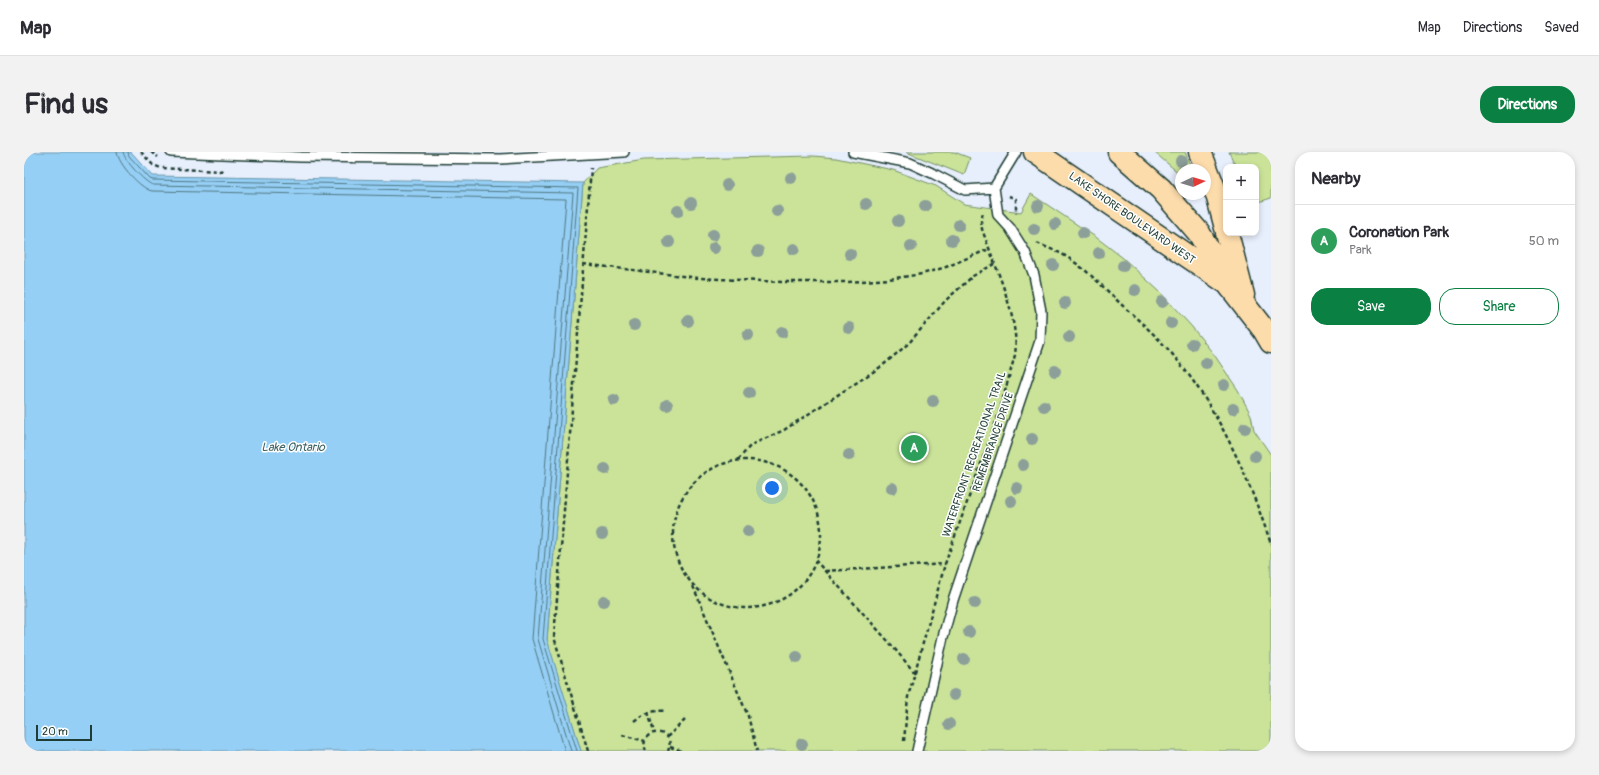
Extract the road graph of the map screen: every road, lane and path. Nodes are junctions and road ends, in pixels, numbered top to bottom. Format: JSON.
{"nodes":[{"id":1,"x":172,"y":152,"type":"edge"},
{"id":2,"x":624,"y":152,"type":"edge"},
{"id":3,"x":853,"y":152,"type":"edge"},
{"id":4,"x":1016,"y":152,"type":"edge"},
{"id":5,"x":1035,"y":152,"type":"edge"},
{"id":6,"x":1119,"y":152,"type":"edge"},
{"id":7,"x":1200,"y":152,"type":"edge"},
{"id":8,"x":592,"y":154,"type":"junction"},
{"id":9,"x":994,"y":188,"type":"junction"},
{"id":10,"x":1016,"y":199,"type":"dead end"},
{"id":11,"x":1223,"y":217,"type":"edge"},
{"id":12,"x":1018,"y":218,"type":"dead end"},
{"id":13,"x":1228,"y":236,"type":"edge"},
{"id":14,"x":1032,"y":238,"type":"dead end"},
{"id":15,"x":989,"y":249,"type":"junction"},
{"id":16,"x":583,"y":264,"type":"junction"},
{"id":17,"x":994,"y":264,"type":"junction"},
{"id":18,"x":1229,"y":285,"type":"junction"},
{"id":19,"x":1246,"y":306,"type":"junction"},
{"id":20,"x":1269,"y":332,"type":"edge"},
{"id":21,"x":738,"y":460,"type":"junction"},
{"id":22,"x":1271,"y":544,"type":"edge"},
{"id":23,"x":815,"y":560,"type":"junction"},
{"id":24,"x":945,"y":564,"type":"junction"},
{"id":25,"x":824,"y":570,"type":"junction"},
{"id":26,"x":692,"y":584,"type":"junction"},
{"id":27,"x":915,"y":673,"type":"junction"},
{"id":28,"x":666,"y":711,"type":"dead end"},
{"id":29,"x":648,"y":712,"type":"junction"},
{"id":30,"x":685,"y":720,"type":"dead end"},
{"id":31,"x":634,"y":721,"type":"dead end"},
{"id":32,"x":654,"y":732,"type":"junction"},
{"id":33,"x":622,"y":735,"type":"dead end"},
{"id":34,"x":667,"y":737,"type":"junction"},
{"id":35,"x":645,"y":741,"type":"junction"},
{"id":36,"x":903,"y":743,"type":"dead end"},
{"id":37,"x":670,"y":747,"type":"junction"},
{"id":38,"x":588,"y":751,"type":"edge"},
{"id":39,"x":646,"y":751,"type":"edge"},
{"id":40,"x":668,"y":751,"type":"edge"},
{"id":41,"x":682,"y":751,"type":"edge"},
{"id":42,"x":757,"y":751,"type":"edge"},
{"id":43,"x":916,"y":751,"type":"edge"}],
"edges":[{"from":1,"to":8,"type":"lane"},
{"from":2,"to":8,"type":"lane"},
{"from":3,"to":9,"type":"lane"},
{"from":4,"to":9,"type":"lane"},
{"from":5,"to":18,"type":"highway","name":"LAKE SHORE BOULEVARD WEST"},
{"from":6,"to":18,"type":"highway","name":"LAKE SHORE BOULEVARD WEST"},
{"from":7,"to":11,"type":"highway"},
{"from":8,"to":16,"type":"path"},
{"from":9,"to":15,"type":"path","name":"WATERFRONT RECREATIONAL TRAIL"},
{"from":9,"to":43,"type":"lane","name":"REMEMBRANCE DRIVE"},
{"from":10,"to":12,"type":"path"},
{"from":13,"to":19,"type":"highway"},
{"from":14,"to":22,"type":"path"},
{"from":15,"to":16,"type":"path"},
{"from":15,"to":17,"type":"path","name":"WATERFRONT RECREATIONAL TRAIL"},
{"from":16,"to":38,"type":"path"},
{"from":17,"to":21,"type":"path"},
{"from":17,"to":24,"type":"path","name":"WATERFRONT RECREATIONAL TRAIL"},
{"from":18,"to":19,"type":"highway","name":"LAKE SHORE BOULEVARD WEST"},
{"from":19,"to":20,"type":"highway","name":"LAKE SHORE BOULEVARD WEST"},
{"from":21,"to":23,"type":"path"},
{"from":21,"to":26,"type":"path"},
{"from":23,"to":25,"type":"path"},
{"from":23,"to":26,"type":"path"},
{"from":24,"to":25,"type":"path"},
{"from":24,"to":27,"type":"path","name":"WATERFRONT RECREATIONAL TRAIL"},
{"from":25,"to":27,"type":"path"},
{"from":26,"to":42,"type":"path"},
{"from":27,"to":36,"type":"path","name":"WATERFRONT RECREATIONAL TRAIL"},
{"from":28,"to":29,"type":"path"},
{"from":29,"to":31,"type":"path"},
{"from":29,"to":32,"type":"path"},
{"from":30,"to":34,"type":"path"},
{"from":32,"to":34,"type":"path"},
{"from":32,"to":35,"type":"path"},
{"from":33,"to":35,"type":"path"},
{"from":34,"to":37,"type":"path"},
{"from":35,"to":39,"type":"path"},
{"from":37,"to":40,"type":"path"},
{"from":37,"to":41,"type":"path"}]}
